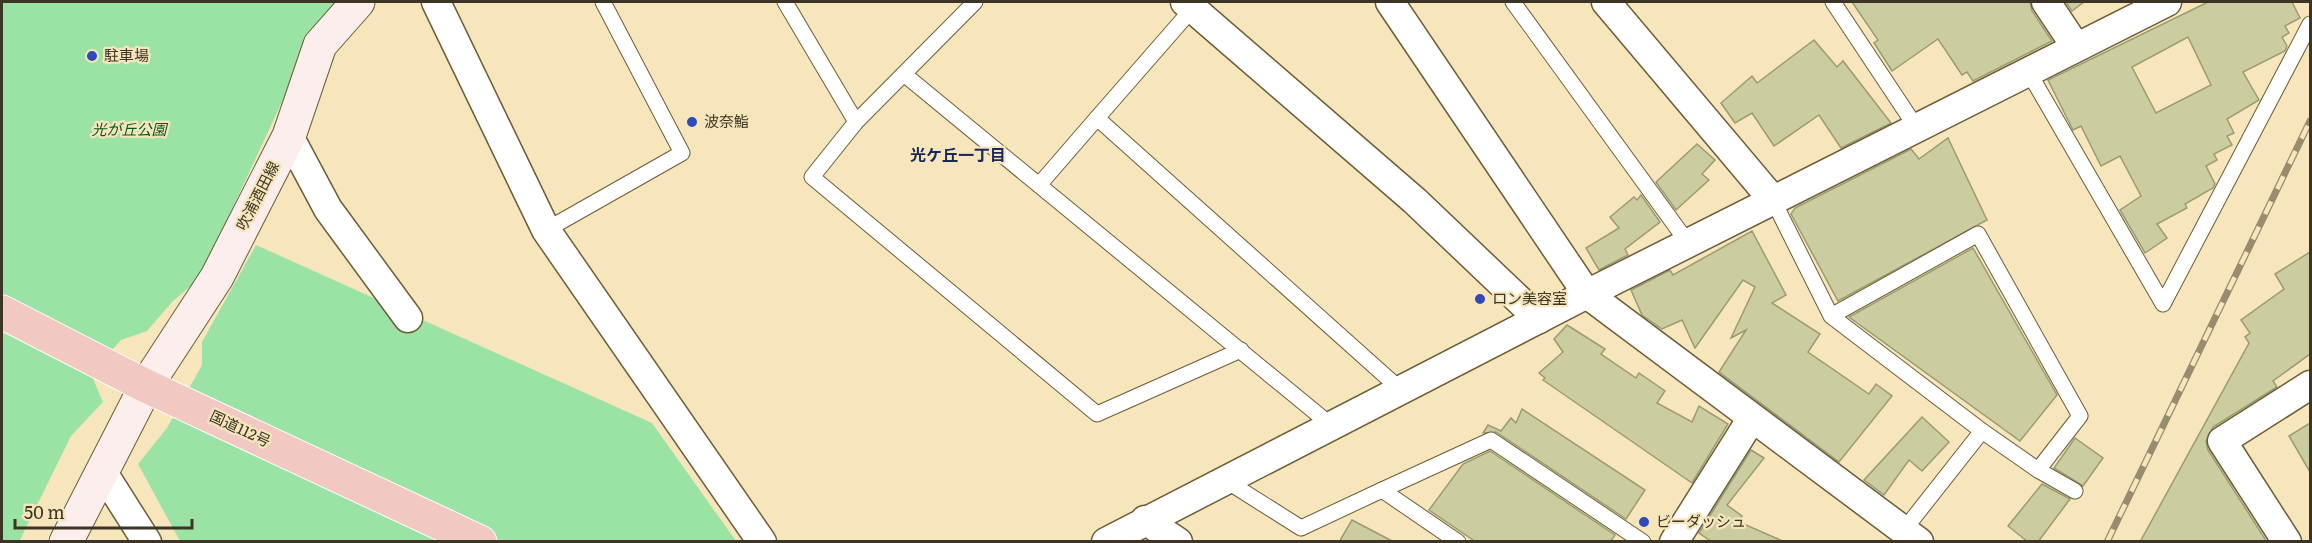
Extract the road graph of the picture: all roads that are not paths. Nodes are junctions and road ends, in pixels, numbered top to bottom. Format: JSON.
{"nodes":[{"id":1,"x":358,"y":2,"type":"edge"},
{"id":2,"x":436,"y":2,"type":"edge"},
{"id":3,"x":603,"y":2,"type":"edge"},
{"id":4,"x":785,"y":2,"type":"edge"},
{"id":5,"x":975,"y":2,"type":"edge"},
{"id":6,"x":1390,"y":2,"type":"edge"},
{"id":7,"x":1513,"y":2,"type":"edge"},
{"id":8,"x":1606,"y":2,"type":"edge"},
{"id":9,"x":1833,"y":2,"type":"edge"},
{"id":10,"x":2046,"y":2,"type":"edge"},
{"id":11,"x":2167,"y":2,"type":"edge"},
{"id":12,"x":1189,"y":5,"type":"edge"},
{"id":13,"x":2310,"y":24,"type":"edge"},
{"id":14,"x":2076,"y":46,"type":"junction"},
{"id":15,"x":2028,"y":71,"type":"junction"},
{"id":16,"x":904,"y":75,"type":"junction"},
{"id":17,"x":1097,"y":118,"type":"junction"},
{"id":18,"x":856,"y":122,"type":"junction"},
{"id":19,"x":1916,"y":127,"type":"junction"},
{"id":20,"x":289,"y":136,"type":"junction"},
{"id":21,"x":1039,"y":185,"type":"junction"},
{"id":22,"x":1773,"y":200,"type":"junction"},
{"id":23,"x":546,"y":230,"type":"junction"},
{"id":24,"x":1688,"y":243,"type":"junction"},
{"id":25,"x":1587,"y":294,"type":"junction"},
{"id":26,"x":2,"y":312,"type":"edge"},
{"id":27,"x":1831,"y":316,"type":"junction"},
{"id":28,"x":408,"y":318,"type":"dead end"},
{"id":29,"x":1539,"y":319,"type":"junction"},
{"id":30,"x":1241,"y":350,"type":"junction"},
{"id":31,"x":2310,"y":385,"type":"edge"},
{"id":32,"x":146,"y":386,"type":"junction"},
{"id":33,"x":1401,"y":390,"type":"junction"},
{"id":34,"x":1752,"y":418,"type":"junction"},
{"id":35,"x":1332,"y":426,"type":"junction"},
{"id":36,"x":1982,"y":431,"type":"junction"},
{"id":37,"x":2038,"y":470,"type":"junction"},
{"id":38,"x":102,"y":471,"type":"junction"},
{"id":39,"x":1225,"y":480,"type":"junction"},
{"id":40,"x":1382,"y":490,"type":"junction"},
{"id":41,"x":2075,"y":491,"type":"dead end"},
{"id":42,"x":1145,"y":520,"type":"junction"},
{"id":43,"x":1302,"y":535,"type":"edge"},
{"id":44,"x":1912,"y":536,"type":"edge"},
{"id":45,"x":66,"y":542,"type":"edge"},
{"id":46,"x":147,"y":542,"type":"edge"},
{"id":47,"x":480,"y":542,"type":"edge"},
{"id":48,"x":762,"y":542,"type":"edge"},
{"id":49,"x":1106,"y":542,"type":"edge"},
{"id":50,"x":1178,"y":542,"type":"edge"},
{"id":51,"x":1458,"y":542,"type":"edge"},
{"id":52,"x":1643,"y":542,"type":"edge"},
{"id":53,"x":1674,"y":542,"type":"edge"},
{"id":54,"x":2288,"y":542,"type":"edge"}],
"edges":[{"from":1,"to":20,"type":"main road","name":"吹浦酒田線"},
{"from":2,"to":23,"type":"street"},
{"from":3,"to":23,"type":"lane"},
{"from":4,"to":18,"type":"lane"},
{"from":5,"to":16,"type":"lane"},
{"from":6,"to":25,"type":"street"},
{"from":7,"to":24,"type":"lane"},
{"from":8,"to":22,"type":"street"},
{"from":9,"to":19,"type":"lane"},
{"from":10,"to":14,"type":"street"},
{"from":11,"to":14,"type":"street"},
{"from":12,"to":17,"type":"lane"},
{"from":12,"to":29,"type":"street"},
{"from":13,"to":15,"type":"lane"},
{"from":14,"to":15,"type":"street"},
{"from":15,"to":19,"type":"street"},
{"from":16,"to":18,"type":"lane"},
{"from":16,"to":21,"type":"lane"},
{"from":17,"to":21,"type":"lane"},
{"from":17,"to":33,"type":"lane"},
{"from":18,"to":30,"type":"lane"},
{"from":19,"to":22,"type":"street"},
{"from":20,"to":28,"type":"street"},
{"from":20,"to":32,"type":"main road","name":"吹浦酒田線"},
{"from":21,"to":30,"type":"lane"},
{"from":22,"to":24,"type":"street"},
{"from":22,"to":27,"type":"lane"},
{"from":23,"to":48,"type":"street"},
{"from":24,"to":25,"type":"street"},
{"from":25,"to":29,"type":"street"},
{"from":25,"to":34,"type":"street"},
{"from":26,"to":32,"type":"highway","name":"国道112号"},
{"from":27,"to":36,"type":"lane"},
{"from":27,"to":37,"type":"lane"},
{"from":29,"to":33,"type":"street"},
{"from":30,"to":35,"type":"lane"},
{"from":31,"to":54,"type":"street"},
{"from":32,"to":38,"type":"main road","name":"吹浦酒田線"},
{"from":32,"to":47,"type":"highway","name":"国道112号"},
{"from":33,"to":35,"type":"street"},
{"from":34,"to":44,"type":"street"},
{"from":34,"to":53,"type":"street"},
{"from":35,"to":39,"type":"street"},
{"from":36,"to":37,"type":"lane"},
{"from":36,"to":44,"type":"lane"},
{"from":37,"to":41,"type":"lane"},
{"from":38,"to":45,"type":"main road","name":"吹浦酒田線"},
{"from":38,"to":46,"type":"street"},
{"from":39,"to":42,"type":"street"},
{"from":39,"to":43,"type":"lane"},
{"from":40,"to":43,"type":"lane"},
{"from":40,"to":51,"type":"lane"},
{"from":40,"to":52,"type":"lane"},
{"from":42,"to":49,"type":"street"},
{"from":42,"to":50,"type":"street"}]}
